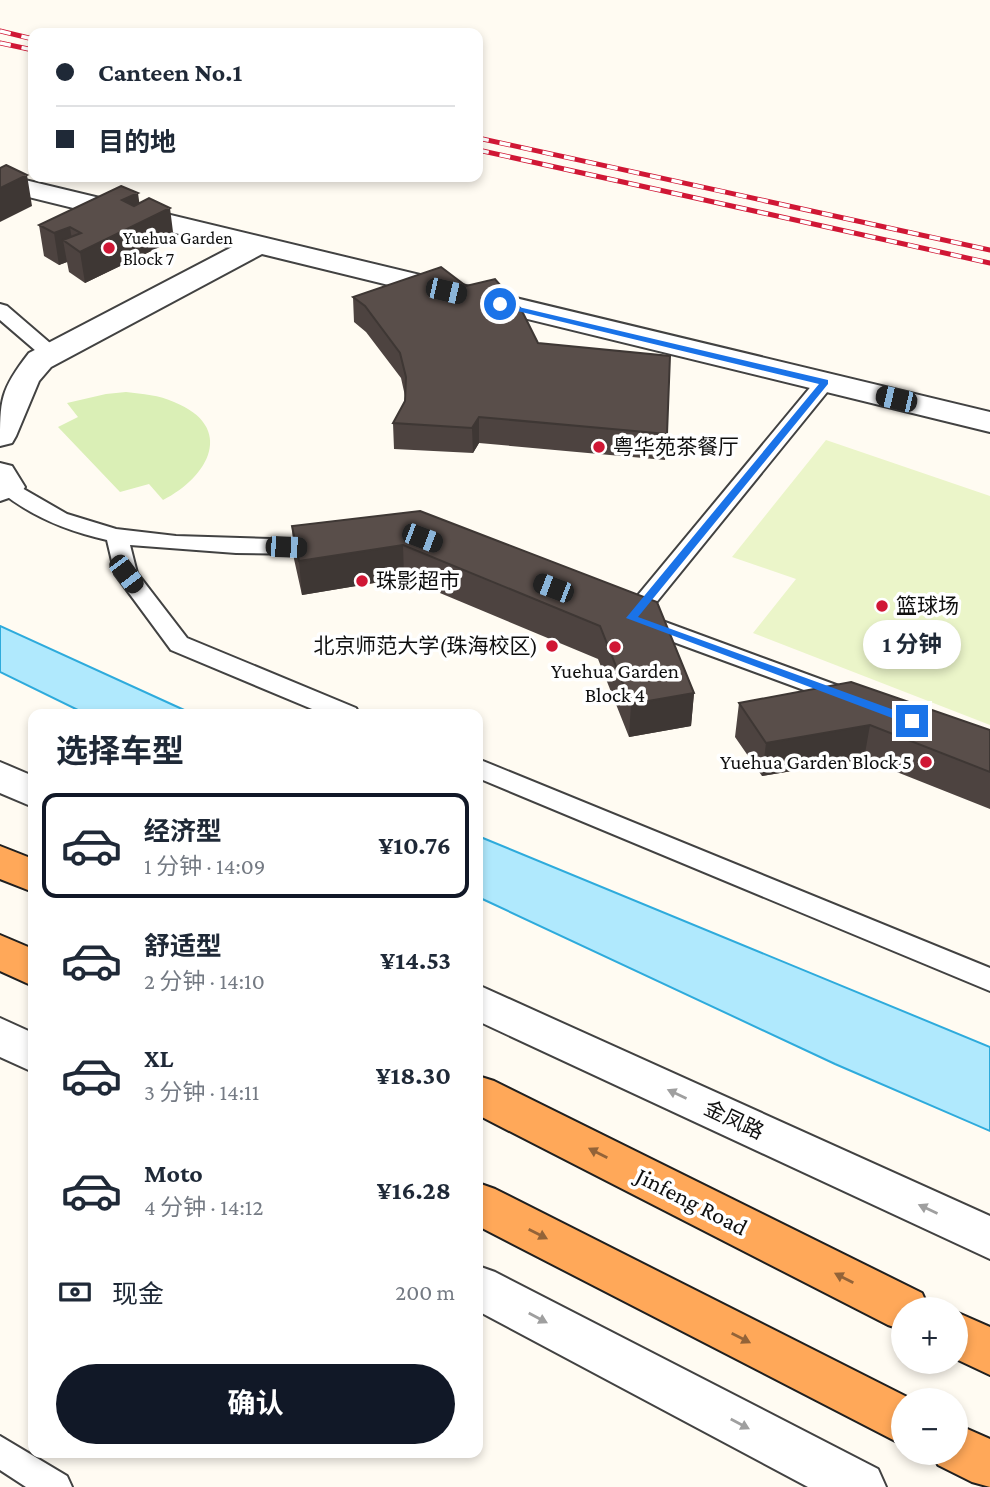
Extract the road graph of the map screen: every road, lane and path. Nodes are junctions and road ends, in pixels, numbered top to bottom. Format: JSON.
{"nodes":[{"id":1,"x":0,"y":182,"type":"edge"},
{"id":2,"x":270,"y":249,"type":"junction"},
{"id":3,"x":0,"y":310,"type":"edge"},
{"id":4,"x":50,"y":353,"type":"junction"},
{"id":5,"x":825,"y":382,"type":"junction"},
{"id":6,"x":990,"y":421,"type":"edge"},
{"id":7,"x":0,"y":436,"type":"edge"},
{"id":8,"x":3,"y":483,"type":"edge"},
{"id":9,"x":117,"y":537,"type":"junction"},
{"id":10,"x":348,"y":544,"type":"edge"},
{"id":11,"x":605,"y":608,"type":"edge"},
{"id":12,"x":631,"y":618,"type":"junction"},
{"id":13,"x":873,"y":707,"type":"edge"},
{"id":14,"x":335,"y":709,"type":"edge"},
{"id":15,"x":483,"y":770,"type":"edge"},
{"id":16,"x":0,"y":776,"type":"edge"},
{"id":17,"x":28,"y":790,"type":"edge"},
{"id":18,"x":0,"y":861,"type":"edge"},
{"id":19,"x":28,"y":875,"type":"edge"},
{"id":20,"x":0,"y":951,"type":"edge"},
{"id":21,"x":28,"y":966,"type":"edge"},
{"id":22,"x":990,"y":980,"type":"edge"},
{"id":23,"x":483,"y":1004,"type":"edge"},
{"id":24,"x":0,"y":1036,"type":"edge"},
{"id":25,"x":28,"y":1051,"type":"edge"},
{"id":26,"x":483,"y":1097,"type":"edge"},
{"id":27,"x":483,"y":1206,"type":"edge"},
{"id":28,"x":990,"y":1238,"type":"edge"},
{"id":29,"x":483,"y":1290,"type":"edge"},
{"id":30,"x":891,"y":1302,"type":"edge"},
{"id":31,"x":968,"y":1340,"type":"edge"},
{"id":32,"x":990,"y":1352,"type":"edge"},
{"id":33,"x":891,"y":1415,"type":"edge"},
{"id":34,"x":0,"y":1451,"type":"edge"},
{"id":35,"x":968,"y":1454,"type":"edge"},
{"id":36,"x":990,"y":1465,"type":"edge"},
{"id":37,"x":55,"y":1487,"type":"edge"},
{"id":38,"x":860,"y":1487,"type":"edge"}],
"edges":[{"from":1,"to":2,"type":"street"},
{"from":2,"to":4,"type":"street"},
{"from":2,"to":5,"type":"street"},
{"from":2,"to":6,"type":"lane"},
{"from":3,"to":4,"type":"lane"},
{"from":4,"to":7,"type":"street"},
{"from":5,"to":6,"type":"street"},
{"from":5,"to":12,"type":"lane"},
{"from":8,"to":9,"type":"lane"},
{"from":9,"to":10,"type":"lane"},
{"from":9,"to":14,"type":"lane"},
{"from":11,"to":12,"type":"lane"},
{"from":12,"to":13,"type":"lane"},
{"from":15,"to":22,"type":"lane"},
{"from":16,"to":17,"type":"street"},
{"from":18,"to":19,"type":"highway"},
{"from":20,"to":21,"type":"highway"},
{"from":28,"to":23,"type":"street","name":"金凤路","one_way":true},
{"from":24,"to":25,"type":"street"},
{"from":30,"to":26,"type":"highway","name":"Jinfeng Road","one_way":true},
{"from":27,"to":33,"type":"highway","one_way":true},
{"from":29,"to":38,"type":"street","one_way":true},
{"from":31,"to":32,"type":"highway"},
{"from":34,"to":37,"type":"lane"},
{"from":35,"to":36,"type":"highway"}]}
